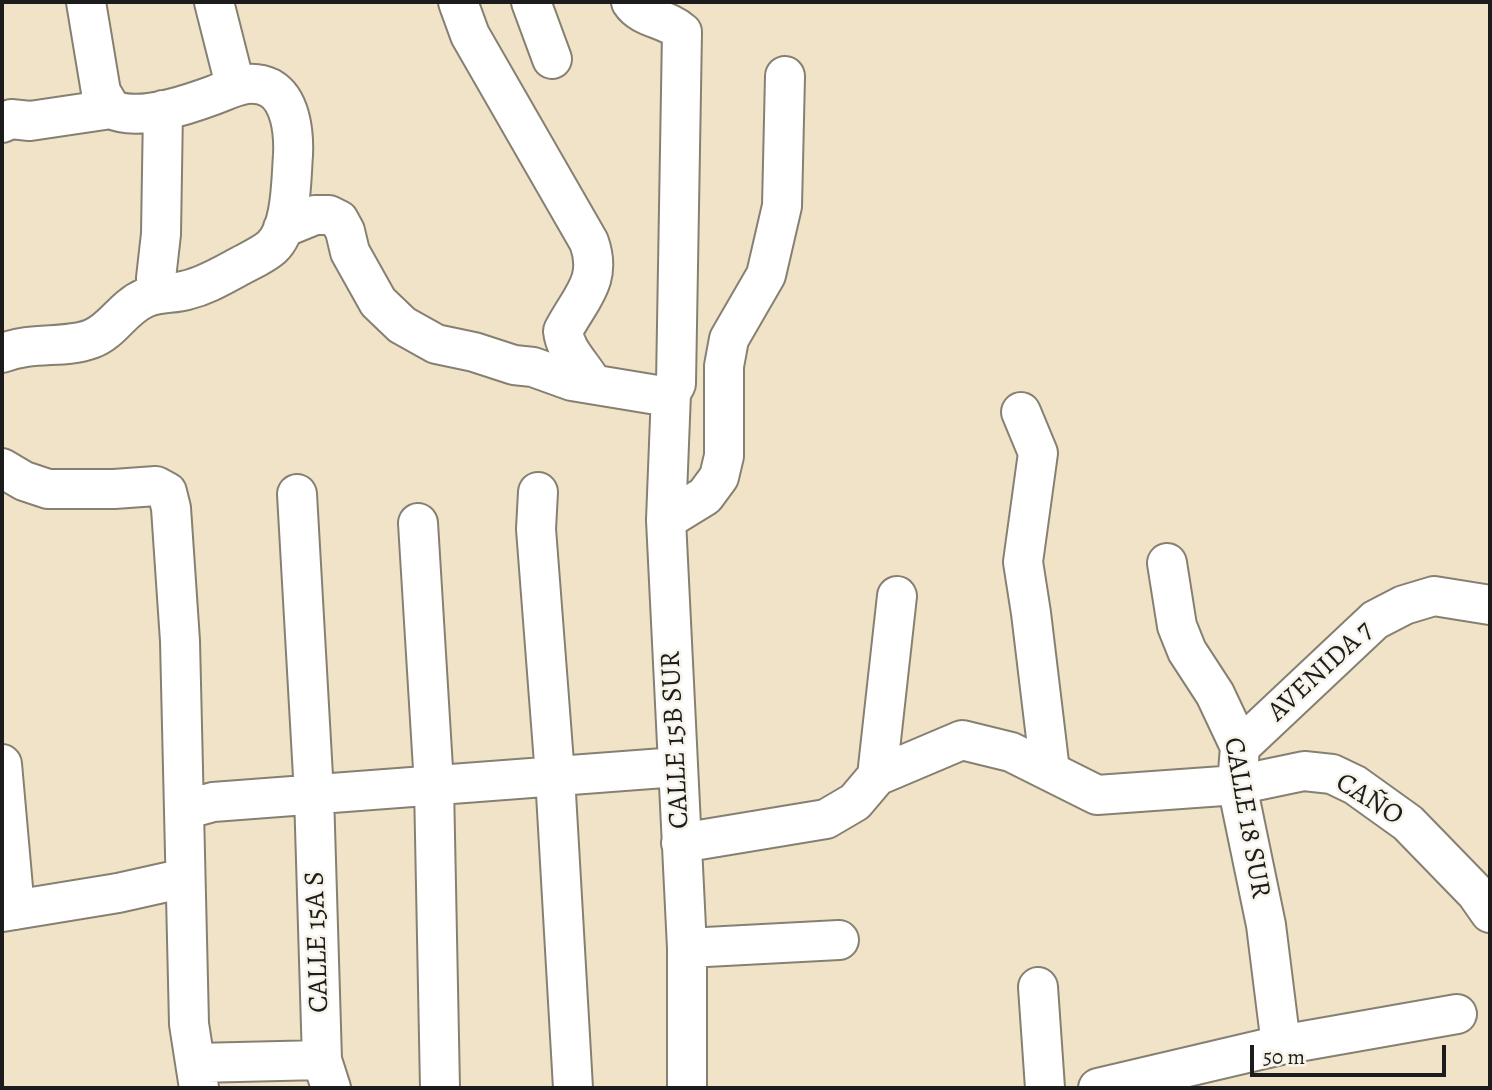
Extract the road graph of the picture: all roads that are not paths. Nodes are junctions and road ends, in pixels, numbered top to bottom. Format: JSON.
{"nodes":[{"id":1,"x":86,"y":2,"type":"edge"},
{"id":2,"x":214,"y":2,"type":"edge"},
{"id":3,"x":458,"y":2,"type":"edge"},
{"id":4,"x":531,"y":2,"type":"edge"},
{"id":5,"x":631,"y":2,"type":"edge"},
{"id":6,"x":552,"y":59,"type":"dead end"},
{"id":7,"x":785,"y":76,"type":"dead end"},
{"id":8,"x":235,"y":85,"type":"junction"},
{"id":9,"x":111,"y":109,"type":"junction"},
{"id":10,"x":163,"y":110,"type":"junction"},
{"id":11,"x":2,"y":123,"type":"edge"},
{"id":12,"x":283,"y":228,"type":"junction"},
{"id":13,"x":158,"y":294,"type":"junction"},
{"id":14,"x":2,"y":353,"type":"edge"},
{"id":15,"x":592,"y":383,"type":"junction"},
{"id":16,"x":671,"y":393,"type":"junction"},
{"id":17,"x":1021,"y":412,"type":"dead end"},
{"id":18,"x":2,"y":468,"type":"edge"},
{"id":19,"x":538,"y":492,"type":"dead end"},
{"id":20,"x":297,"y":494,"type":"dead end"},
{"id":21,"x":666,"y":520,"type":"junction"},
{"id":22,"x":418,"y":523,"type":"dead end"},
{"id":23,"x":1167,"y":562,"type":"dead end"},
{"id":24,"x":897,"y":596,"type":"dead end"},
{"id":25,"x":1490,"y":605,"type":"edge"},
{"id":26,"x":1240,"y":747,"type":"junction"},
{"id":27,"x":2,"y":764,"type":"edge"},
{"id":28,"x":677,"y":767,"type":"junction"},
{"id":29,"x":1050,"y":771,"type":"junction"},
{"id":30,"x":555,"y":776,"type":"junction"},
{"id":31,"x":877,"y":776,"type":"junction"},
{"id":32,"x":434,"y":785,"type":"junction"},
{"id":33,"x":1237,"y":785,"type":"junction"},
{"id":34,"x":314,"y":794,"type":"junction"},
{"id":35,"x":184,"y":810,"type":"junction"},
{"id":36,"x":681,"y":843,"type":"junction"},
{"id":37,"x":186,"y":878,"type":"junction"},
{"id":38,"x":1483,"y":903,"type":"edge"},
{"id":39,"x":8,"y":911,"type":"edge"},
{"id":40,"x":839,"y":940,"type":"dead end"},
{"id":41,"x":687,"y":947,"type":"junction"},
{"id":42,"x":1038,"y":987,"type":"dead end"},
{"id":43,"x":1457,"y":1013,"type":"dead end"},
{"id":44,"x":1281,"y":1045,"type":"junction"},
{"id":45,"x":326,"y":1074,"type":"edge"},
{"id":46,"x":197,"y":1075,"type":"edge"},
{"id":47,"x":440,"y":1088,"type":"edge"},
{"id":48,"x":573,"y":1088,"type":"edge"},
{"id":49,"x":687,"y":1088,"type":"edge"},
{"id":50,"x":1045,"y":1088,"type":"edge"},
{"id":51,"x":1098,"y":1088,"type":"edge"}],
"edges":[{"from":1,"to":9,"type":"street"},
{"from":2,"to":8,"type":"street"},
{"from":3,"to":15,"type":"street"},
{"from":4,"to":6,"type":"street"},
{"from":5,"to":16,"type":"street","name":"CALLE 15B SUR"},
{"from":7,"to":21,"type":"street"},
{"from":8,"to":10,"type":"street"},
{"from":8,"to":12,"type":"street"},
{"from":9,"to":10,"type":"street"},
{"from":9,"to":11,"type":"street"},
{"from":10,"to":13,"type":"street"},
{"from":12,"to":13,"type":"street"},
{"from":12,"to":15,"type":"street"},
{"from":13,"to":14,"type":"street"},
{"from":15,"to":16,"type":"street"},
{"from":16,"to":21,"type":"street","name":"CALLE 15B SUR"},
{"from":17,"to":29,"type":"street"},
{"from":18,"to":35,"type":"street"},
{"from":19,"to":30,"type":"street"},
{"from":20,"to":34,"type":"street","name":"CALLE 15A S"},
{"from":21,"to":28,"type":"street","name":"CALLE 15B SUR"},
{"from":22,"to":32,"type":"street"},
{"from":23,"to":26,"type":"street","name":"CALLE 18 SUR"},
{"from":24,"to":31,"type":"street"},
{"from":25,"to":26,"type":"street","name":"AVENIDA 7"},
{"from":26,"to":33,"type":"street","name":"CALLE 18 SUR"},
{"from":27,"to":39,"type":"street"},
{"from":28,"to":30,"type":"street"},
{"from":28,"to":36,"type":"street","name":"CALLE 15B SUR"},
{"from":29,"to":31,"type":"street","name":"CAÑO"},
{"from":29,"to":33,"type":"street","name":"CAÑO"},
{"from":30,"to":32,"type":"street"},
{"from":30,"to":48,"type":"street"},
{"from":31,"to":36,"type":"street"},
{"from":32,"to":34,"type":"street"},
{"from":32,"to":47,"type":"street"},
{"from":33,"to":38,"type":"street","name":"CAÑO"},
{"from":33,"to":44,"type":"street","name":"CALLE 18 SUR"},
{"from":34,"to":35,"type":"street"},
{"from":34,"to":45,"type":"street","name":"CALLE 15A S"},
{"from":35,"to":37,"type":"street"},
{"from":36,"to":41,"type":"street","name":"CALLE 15B SUR"},
{"from":37,"to":39,"type":"street"},
{"from":37,"to":46,"type":"street"},
{"from":40,"to":41,"type":"street"},
{"from":41,"to":49,"type":"street","name":"CALLE 15B SUR"},
{"from":42,"to":50,"type":"street"},
{"from":43,"to":44,"type":"street"},
{"from":44,"to":51,"type":"street"},
{"from":45,"to":46,"type":"street"}]}
